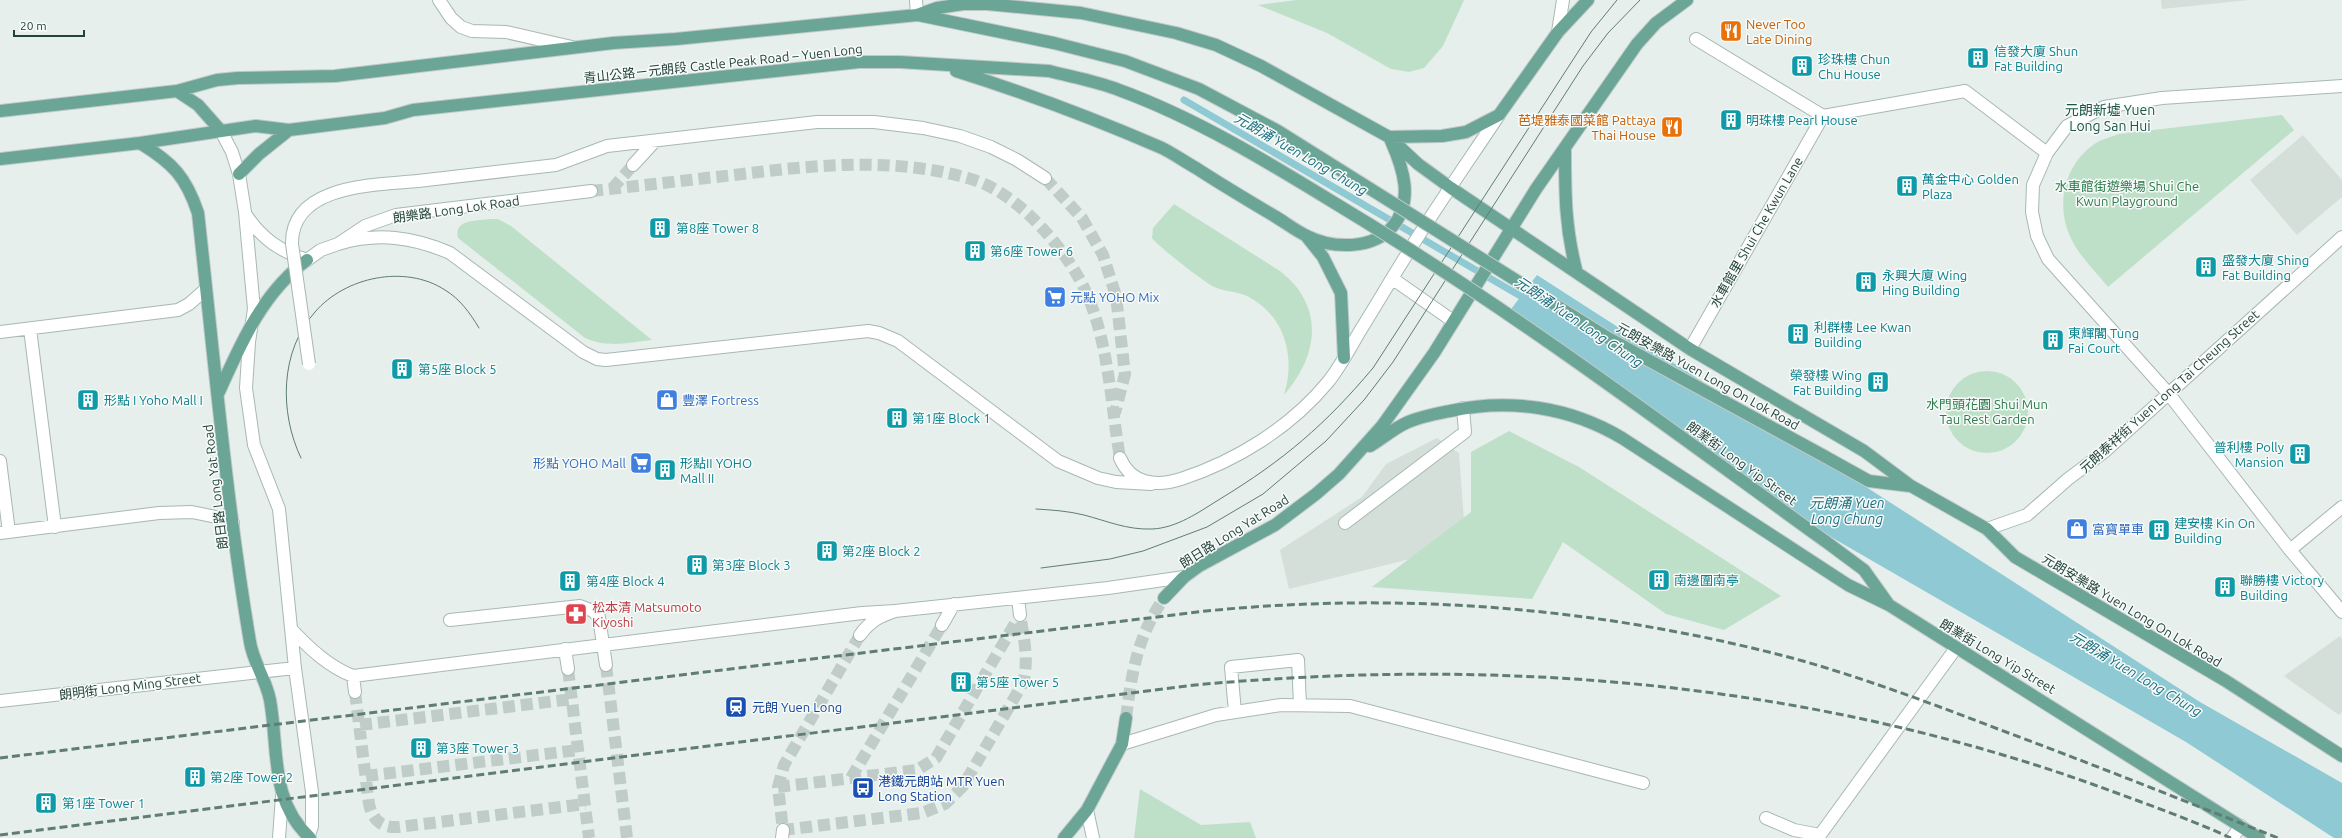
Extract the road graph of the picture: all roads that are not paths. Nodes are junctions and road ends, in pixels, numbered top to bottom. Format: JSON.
{"nodes":[{"id":1,"x":439,"y":0,"type":"edge"},
{"id":2,"x":916,"y":0,"type":"edge"},
{"id":3,"x":1563,"y":0,"type":"edge"},
{"id":4,"x":1588,"y":0,"type":"edge"},
{"id":5,"x":1687,"y":0,"type":"edge"},
{"id":6,"x":960,"y":2,"type":"edge"},
{"id":7,"x":1674,"y":4,"type":"edge"},
{"id":8,"x":917,"y":15,"type":"junction"},
{"id":9,"x":1558,"y":32,"type":"junction"},
{"id":10,"x":1696,"y":39,"type":"dead end"},
{"id":11,"x":576,"y":48,"type":"junction"},
{"id":12,"x":940,"y":65,"type":"junction"},
{"id":13,"x":2342,"y":86,"type":"edge"},
{"id":14,"x":177,"y":91,"type":"junction"},
{"id":15,"x":0,"y":111,"type":"edge"},
{"id":16,"x":1499,"y":115,"type":"junction"},
{"id":17,"x":1823,"y":116,"type":"junction"},
{"id":18,"x":289,"y":130,"type":"junction"},
{"id":19,"x":221,"y":131,"type":"junction"},
{"id":20,"x":1389,"y":137,"type":"junction"},
{"id":21,"x":655,"y":141,"type":"junction"},
{"id":22,"x":140,"y":143,"type":"junction"},
{"id":23,"x":1565,"y":148,"type":"junction"},
{"id":24,"x":2047,"y":153,"type":"junction"},
{"id":25,"x":0,"y":159,"type":"edge"},
{"id":26,"x":633,"y":165,"type":"tunnel mouth"},
{"id":27,"x":239,"y":174,"type":"junction"},
{"id":28,"x":1045,"y":178,"type":"tunnel mouth"},
{"id":29,"x":1451,"y":188,"type":"junction"},
{"id":30,"x":591,"y":191,"type":"tunnel mouth"},
{"id":31,"x":245,"y":212,"type":"junction"},
{"id":32,"x":1511,"y":228,"type":"junction"},
{"id":33,"x":1307,"y":237,"type":"junction"},
{"id":34,"x":2342,"y":237,"type":"edge"},
{"id":35,"x":338,"y":244,"type":"junction"},
{"id":36,"x":1424,"y":258,"type":"joint"},
{"id":37,"x":307,"y":260,"type":"junction"},
{"id":38,"x":1578,"y":273,"type":"junction"},
{"id":39,"x":1393,"y":279,"type":"junction"},
{"id":40,"x":206,"y":289,"type":"junction"},
{"id":41,"x":1453,"y":321,"type":"junction"},
{"id":42,"x":253,"y":324,"type":"junction"},
{"id":43,"x":30,"y":329,"type":"junction"},
{"id":44,"x":0,"y":332,"type":"edge"},
{"id":45,"x":1690,"y":349,"type":"junction"},
{"id":46,"x":1344,"y":358,"type":"junction"},
{"id":47,"x":309,"y":364,"type":"dead end"},
{"id":48,"x":218,"y":393,"type":"junction"},
{"id":49,"x":2168,"y":393,"type":"junction"},
{"id":50,"x":1463,"y":408,"type":"junction"},
{"id":51,"x":1358,"y":454,"type":"junction"},
{"id":52,"x":1120,"y":458,"type":"tunnel mouth"},
{"id":53,"x":0,"y":462,"type":"edge"},
{"id":54,"x":1151,"y":484,"type":"junction"},
{"id":55,"x":1911,"y":486,"type":"junction"},
{"id":56,"x":2342,"y":507,"type":"edge"},
{"id":57,"x":233,"y":523,"type":"junction"},
{"id":58,"x":1345,"y":523,"type":"dead end"},
{"id":59,"x":55,"y":527,"type":"junction"},
{"id":60,"x":1987,"y":529,"type":"junction"},
{"id":61,"x":5,"y":533,"type":"edge"},
{"id":62,"x":2290,"y":550,"type":"junction"},
{"id":63,"x":1184,"y":577,"type":"junction"},
{"id":64,"x":1018,"y":598,"type":"junction"},
{"id":65,"x":1164,"y":598,"type":"tunnel mouth"},
{"id":66,"x":954,"y":604,"type":"junction"},
{"id":67,"x":1889,"y":605,"type":"junction"},
{"id":68,"x":895,"y":612,"type":"junction"},
{"id":69,"x":2342,"y":612,"type":"edge"},
{"id":70,"x":1020,"y":615,"type":"dead end"},
{"id":71,"x":450,"y":620,"type":"dead end"},
{"id":72,"x":942,"y":625,"type":"tunnel mouth"},
{"id":73,"x":292,"y":629,"type":"junction"},
{"id":74,"x":860,"y":635,"type":"tunnel mouth"},
{"id":75,"x":604,"y":645,"type":"junction"},
{"id":76,"x":1956,"y":648,"type":"junction"},
{"id":77,"x":566,"y":649,"type":"junction"},
{"id":78,"x":606,"y":665,"type":"tunnel mouth"},
{"id":79,"x":295,"y":668,"type":"junction"},
{"id":80,"x":568,"y":669,"type":"tunnel mouth"},
{"id":81,"x":260,"y":672,"type":"junction"},
{"id":82,"x":353,"y":676,"type":"junction"},
{"id":83,"x":355,"y":692,"type":"tunnel mouth"},
{"id":84,"x":0,"y":701,"type":"edge"},
{"id":85,"x":1300,"y":705,"type":"junction"},
{"id":86,"x":1235,"y":712,"type":"junction"},
{"id":87,"x":1126,"y":718,"type":"tunnel mouth"},
{"id":88,"x":1122,"y":744,"type":"junction"},
{"id":89,"x":2342,"y":756,"type":"edge"},
{"id":90,"x":1643,"y":783,"type":"dead end"},
{"id":91,"x":282,"y":796,"type":"junction"},
{"id":92,"x":1087,"y":810,"type":"junction"},
{"id":93,"x":1766,"y":818,"type":"dead end"},
{"id":94,"x":2241,"y":826,"type":"junction"},
{"id":95,"x":279,"y":838,"type":"edge"},
{"id":96,"x":309,"y":838,"type":"edge"},
{"id":97,"x":1064,"y":838,"type":"edge"},
{"id":98,"x":1093,"y":838,"type":"edge"},
{"id":99,"x":2232,"y":838,"type":"edge"},
{"id":100,"x":2259,"y":838,"type":"edge"}],
"edges":[{"from":1,"to":11,"type":"street"},
{"from":2,"to":8,"type":"street"},
{"from":3,"to":9,"type":"street"},
{"from":4,"to":9,"type":"main road"},
{"from":5,"to":7,"type":"main road"},
{"from":6,"to":8,"type":"main road"},
{"from":6,"to":20,"type":"main road"},
{"from":7,"to":23,"type":"main road"},
{"from":8,"to":11,"type":"main road"},
{"from":8,"to":55,"type":"main road","name":"元朗安樂路 Yuen Long On Lok Road","bridge":true},
{"from":9,"to":16,"type":"main road"},
{"from":10,"to":17,"type":"street"},
{"from":11,"to":14,"type":"main road"},
{"from":12,"to":18,"type":"main road","name":"青山公路－元朗段 Castle Peak Road – Yuen Long"},
{"from":12,"to":33,"type":"main road"},
{"from":12,"to":36,"type":"main road","name":"青山公路－元朗段 Castle Peak Road – Yuen Long","bridge":true},
{"from":13,"to":24,"type":"street"},
{"from":14,"to":15,"type":"main road"},
{"from":14,"to":19,"type":"main road"},
{"from":16,"to":20,"type":"main road"},
{"from":16,"to":29,"type":"street"},
{"from":17,"to":24,"type":"street"},
{"from":17,"to":45,"type":"street","name":"水車館里 Shui Che Kwun Lane"},
{"from":18,"to":19,"type":"main road","name":"青山公路－元朗段 Castle Peak Road – Yuen Long"},
{"from":18,"to":27,"type":"main road"},
{"from":19,"to":22,"type":"main road","name":"青山公路－元朗段 Castle Peak Road – Yuen Long"},
{"from":19,"to":27,"type":"street"},
{"from":20,"to":29,"type":"main road"},
{"from":20,"to":33,"type":"main road","bridge":true},
{"from":21,"to":26,"type":"street"},
{"from":21,"to":28,"type":"street"},
{"from":21,"to":47,"type":"street","bridge":true},
{"from":22,"to":25,"type":"main road","name":"青山公路－元朗段 Castle Peak Road – Yuen Long"},
{"from":22,"to":40,"type":"main road","name":"朗日路 Long Yat Road"},
{"from":23,"to":32,"type":"main road"},
{"from":23,"to":38,"type":"main road"},
{"from":24,"to":49,"type":"street"},
{"from":27,"to":31,"type":"street"},
{"from":29,"to":32,"type":"main road"},
{"from":29,"to":39,"type":"street","bridge":true},
{"from":30,"to":35,"type":"street","name":"朗樂路 Long Lok Road"},
{"from":31,"to":37,"type":"street"},
{"from":31,"to":42,"type":"street"},
{"from":32,"to":38,"type":"main road","name":"元朗安樂路 Yuen Long On Lok Road"},
{"from":32,"to":41,"type":"main road","bridge":true},
{"from":33,"to":46,"type":"main road"},
{"from":34,"to":49,"type":"street","name":"元朗泰祥街 Yuen Long Tai Cheung Street"},
{"from":35,"to":37,"type":"street","name":"朗樂路 Long Lok Road"},
{"from":35,"to":54,"type":"street"},
{"from":36,"to":67,"type":"main road","name":"朗業街 Long Yip Street","bridge":true},
{"from":37,"to":42,"type":"main road"},
{"from":38,"to":45,"type":"main road","name":"元朗安樂路 Yuen Long On Lok Road"},
{"from":39,"to":41,"type":"street"},
{"from":39,"to":46,"type":"street"},
{"from":40,"to":43,"type":"street"},
{"from":40,"to":48,"type":"main road","name":"朗日路 Long Yat Road"},
{"from":41,"to":51,"type":"main road","name":"朗日路 Long Yat Road"},
{"from":42,"to":48,"type":"main road"},
{"from":42,"to":73,"type":"street"},
{"from":43,"to":44,"type":"street"},
{"from":43,"to":59,"type":"street"},
{"from":45,"to":55,"type":"main road","name":"元朗安樂路 Yuen Long On Lok Road"},
{"from":46,"to":54,"type":"street"},
{"from":48,"to":57,"type":"main road","name":"朗日路 Long Yat Road"},
{"from":49,"to":60,"type":"street","name":"元朗泰祥街 Yuen Long Tai Cheung Street"},
{"from":49,"to":62,"type":"street"},
{"from":50,"to":51,"type":"main road"},
{"from":50,"to":58,"type":"street"},
{"from":50,"to":67,"type":"main road"},
{"from":51,"to":63,"type":"main road","name":"朗日路 Long Yat Road"},
{"from":52,"to":54,"type":"street"},
{"from":53,"to":61,"type":"street"},
{"from":55,"to":60,"type":"main road","name":"元朗安樂路 Yuen Long On Lok Road"},
{"from":56,"to":62,"type":"street"},
{"from":57,"to":59,"type":"street"},
{"from":57,"to":81,"type":"main road","name":"朗日路 Long Yat Road"},
{"from":59,"to":61,"type":"street"},
{"from":60,"to":89,"type":"main road","name":"元朗安樂路 Yuen Long On Lok Road"},
{"from":62,"to":69,"type":"street"},
{"from":63,"to":64,"type":"street"},
{"from":63,"to":65,"type":"main road","name":"朗日路 Long Yat Road"},
{"from":64,"to":66,"type":"street"},
{"from":64,"to":70,"type":"street"},
{"from":66,"to":68,"type":"street"},
{"from":66,"to":72,"type":"street"},
{"from":67,"to":76,"type":"main road","name":"朗業街 Long Yip Street"},
{"from":68,"to":74,"type":"street"},
{"from":68,"to":75,"type":"street"},
{"from":71,"to":75,"type":"street"},
{"from":73,"to":79,"type":"street"},
{"from":73,"to":82,"type":"street"},
{"from":75,"to":77,"type":"street"},
{"from":75,"to":78,"type":"street"},
{"from":76,"to":93,"type":"street"},
{"from":76,"to":94,"type":"main road","name":"朗業街 Long Yip Street"},
{"from":77,"to":80,"type":"street"},
{"from":77,"to":82,"type":"street"},
{"from":79,"to":81,"type":"street","name":"朗明街 Long Ming Street"},
{"from":79,"to":96,"type":"street"},
{"from":81,"to":84,"type":"street","name":"朗明街 Long Ming Street"},
{"from":81,"to":91,"type":"main road","name":"朗日路 Long Yat Road"},
{"from":82,"to":83,"type":"street"},
{"from":85,"to":86,"type":"street"},
{"from":85,"to":86,"type":"street"},
{"from":85,"to":90,"type":"street"},
{"from":86,"to":88,"type":"street"},
{"from":87,"to":88,"type":"main road"},
{"from":88,"to":92,"type":"main road"},
{"from":91,"to":95,"type":"street"},
{"from":91,"to":96,"type":"main road","name":"朗日路 Long Yat Road"},
{"from":92,"to":97,"type":"main road"},
{"from":92,"to":98,"type":"street"},
{"from":94,"to":99,"type":"street"},
{"from":94,"to":100,"type":"main road","name":"朗業街 Long Yip Street"}]}
